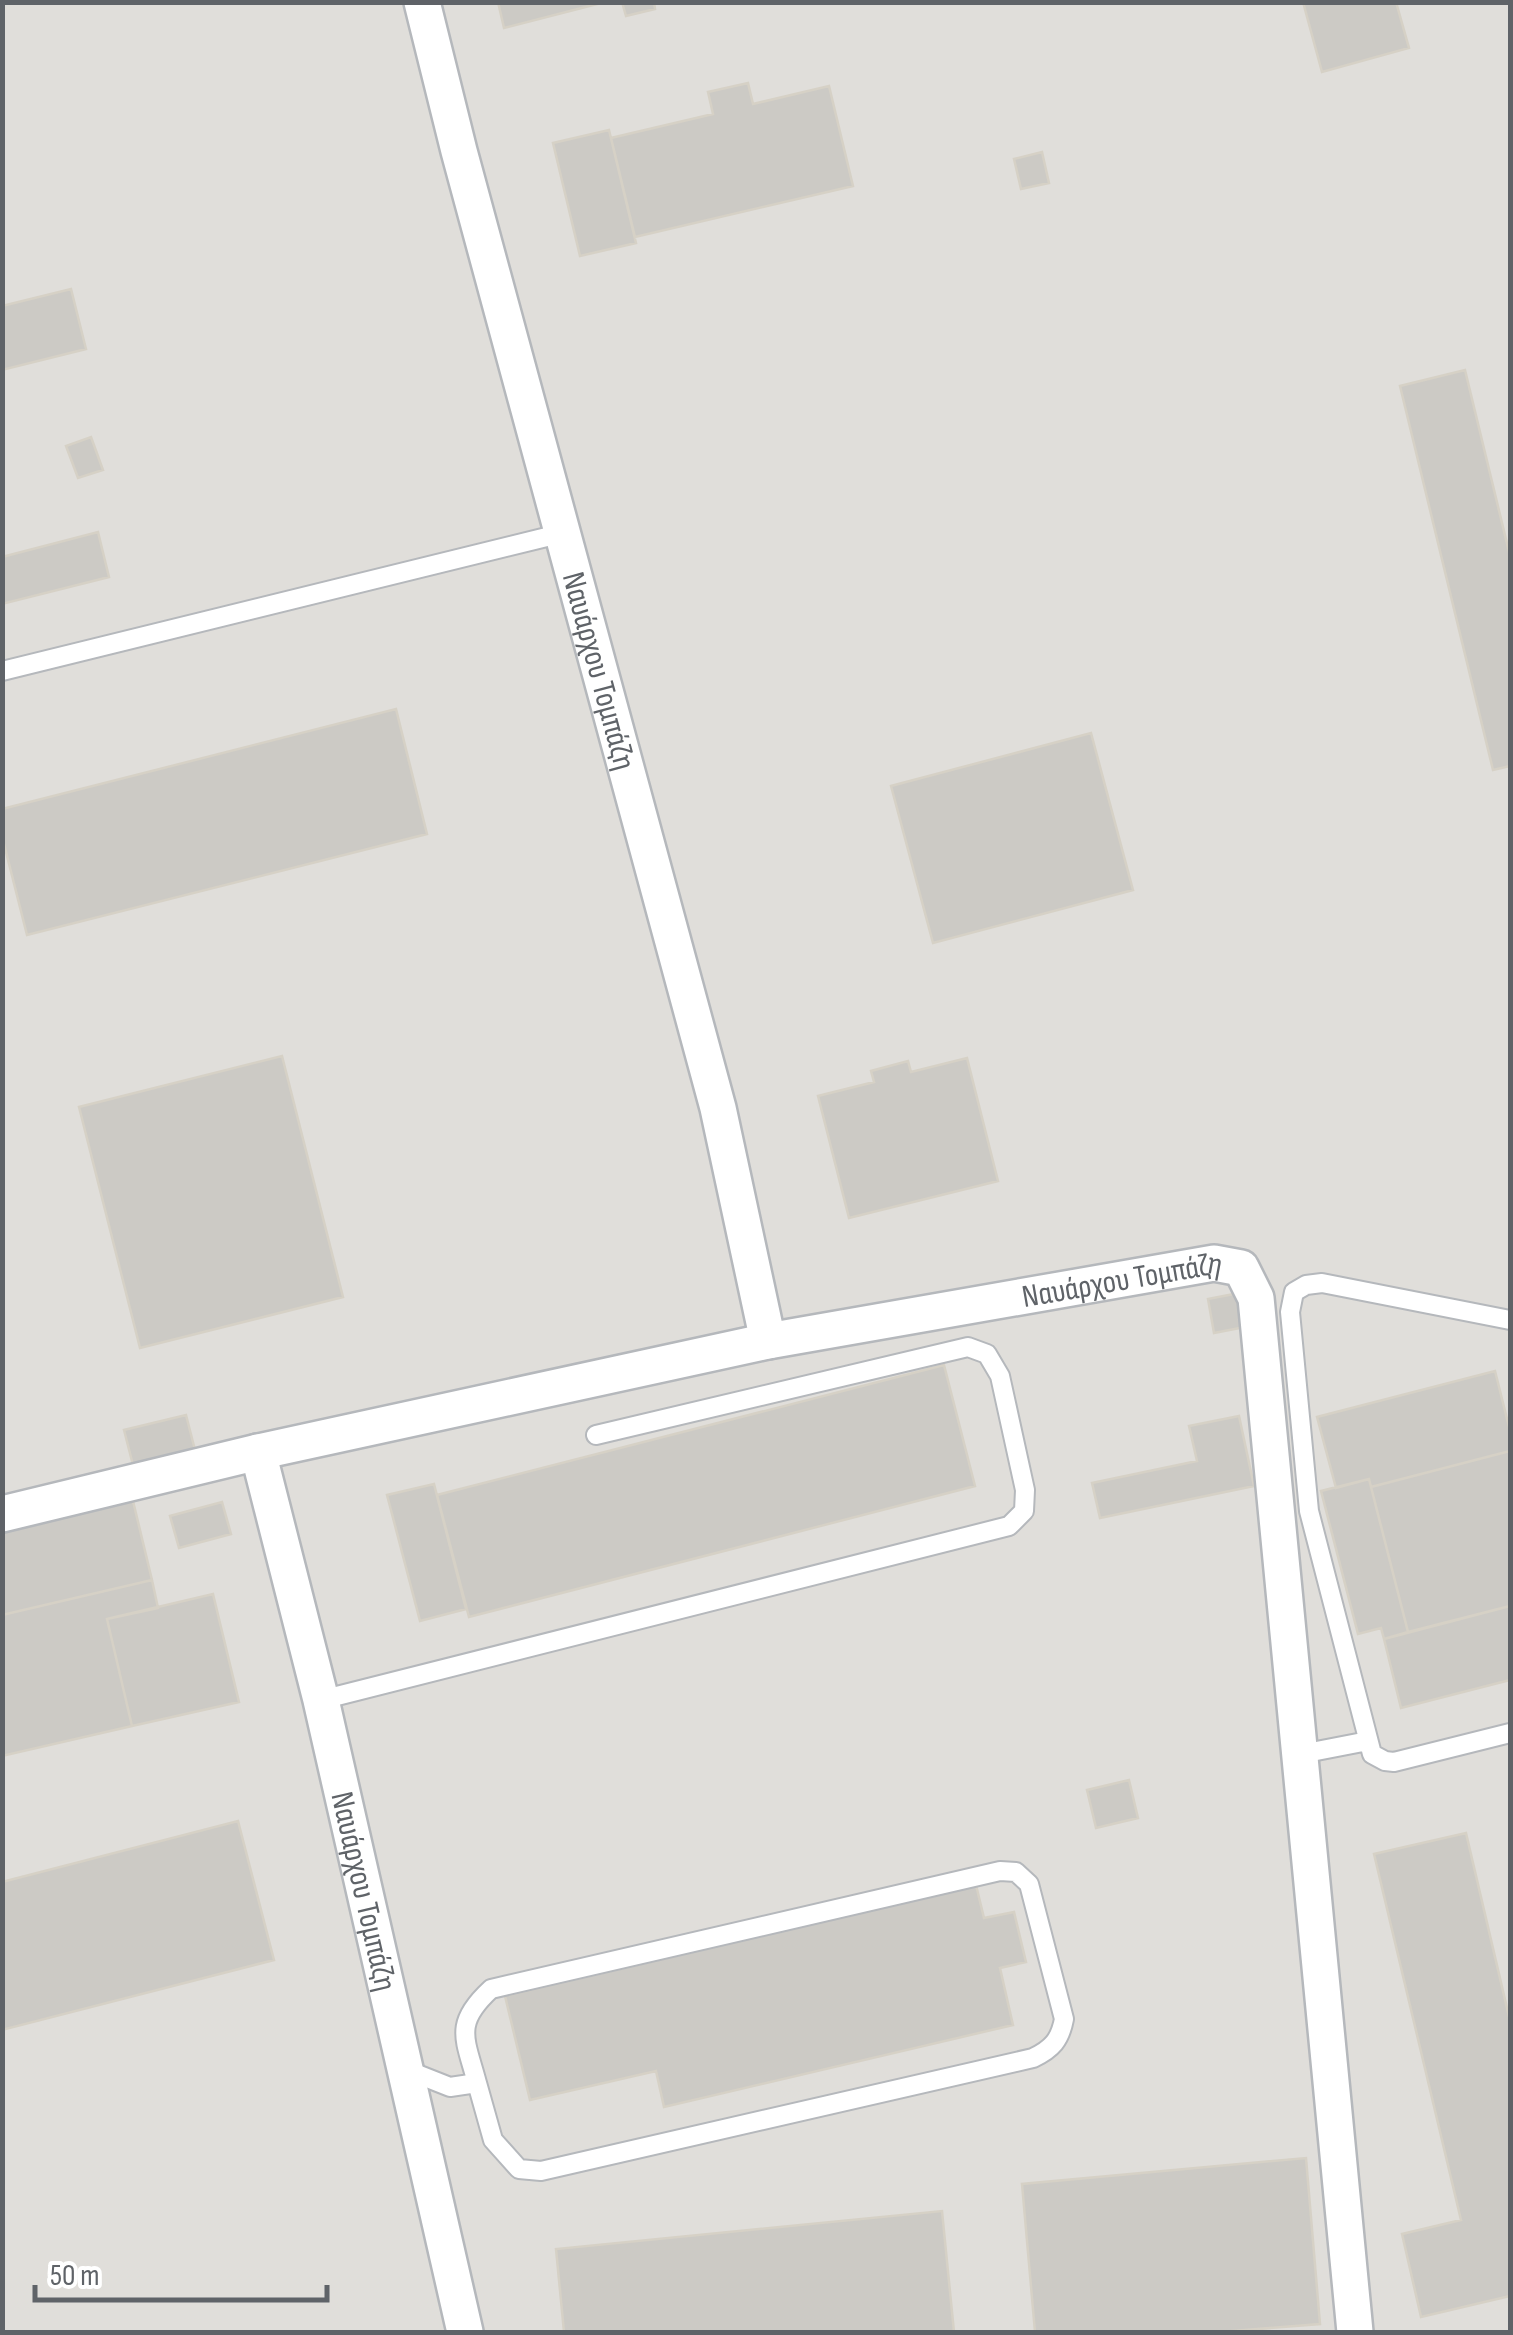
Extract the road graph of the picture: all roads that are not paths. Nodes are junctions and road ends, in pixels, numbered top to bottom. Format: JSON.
{"nodes":[{"id":1,"x":422,"y":2,"type":"edge"},
{"id":2,"x":563,"y":533,"type":"junction"},
{"id":3,"x":2,"y":671,"type":"edge"},
{"id":4,"x":1510,"y":1320,"type":"edge"},
{"id":5,"x":768,"y":1340,"type":"junction"},
{"id":6,"x":596,"y":1435,"type":"dead end"},
{"id":7,"x":258,"y":1452,"type":"junction"},
{"id":8,"x":2,"y":1514,"type":"edge"},
{"id":9,"x":322,"y":1700,"type":"junction"},
{"id":10,"x":1510,"y":1733,"type":"edge"},
{"id":11,"x":1368,"y":1741,"type":"junction"},
{"id":12,"x":1301,"y":1754,"type":"junction"},
{"id":13,"x":406,"y":2070,"type":"junction"},
{"id":14,"x":477,"y":2082,"type":"junction"},
{"id":15,"x":465,"y":2332,"type":"edge"},
{"id":16,"x":1355,"y":2332,"type":"edge"}],
"edges":[{"from":1,"to":2,"type":"street","name":"Ναυάρχου Τομπάζη"},
{"from":2,"to":3,"type":"lane"},
{"from":2,"to":5,"type":"street","name":"Ναυάρχου Τομπάζη"},
{"from":4,"to":11,"type":"lane"},
{"from":5,"to":7,"type":"street","name":"Ναυάρχου Τομπάζη"},
{"from":5,"to":12,"type":"street","name":"Ναυάρχου Τομπάζη"},
{"from":6,"to":9,"type":"lane"},
{"from":7,"to":8,"type":"street","name":"Ναυάρχου Τομπάζη"},
{"from":7,"to":9,"type":"street","name":"Ναυάρχου Τομπάζη"},
{"from":9,"to":13,"type":"street","name":"Ναυάρχου Τομπάζη"},
{"from":10,"to":11,"type":"lane"},
{"from":11,"to":12,"type":"lane"},
{"from":12,"to":16,"type":"street"},
{"from":13,"to":14,"type":"lane"},
{"from":13,"to":15,"type":"street","name":"Ναυάρχου Τομπάζη"},
{"from":14,"to":14,"type":"lane"}]}
